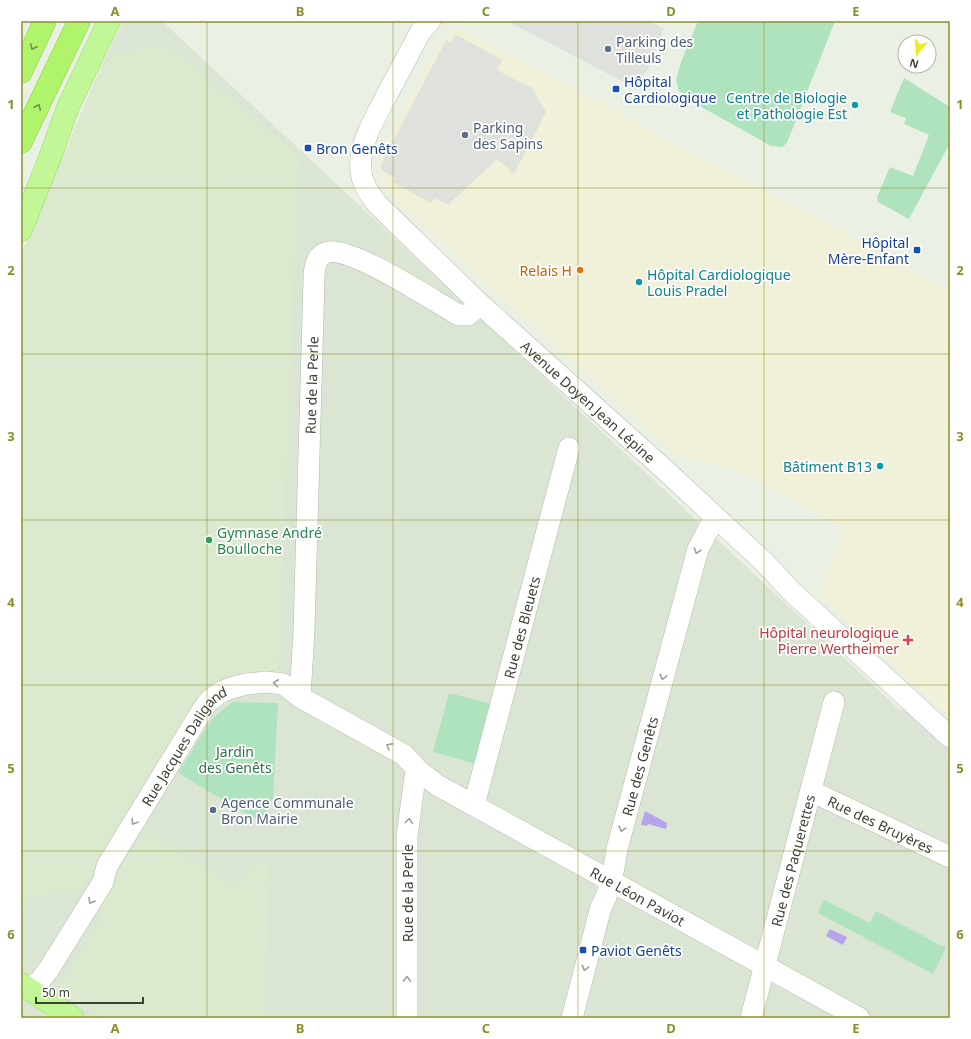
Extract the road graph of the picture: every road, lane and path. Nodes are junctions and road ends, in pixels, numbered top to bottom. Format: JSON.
{"nodes":[{"id":1,"x":45,"y":21,"type":"edge"},
{"id":2,"x":79,"y":21,"type":"edge"},
{"id":3,"x":109,"y":21,"type":"edge"},
{"id":4,"x":430,"y":21,"type":"edge"},
{"id":5,"x":21,"y":72,"type":"edge"},
{"id":6,"x":68,"y":107,"type":"junction"},
{"id":7,"x":21,"y":142,"type":"edge"},
{"id":8,"x":21,"y":199,"type":"edge"},
{"id":9,"x":21,"y":230,"type":"edge"},
{"id":10,"x":480,"y":304,"type":"junction"},
{"id":11,"x":570,"y":448,"type":"dead end"},
{"id":12,"x":715,"y":517,"type":"junction"},
{"id":13,"x":300,"y":697,"type":"junction"},
{"id":14,"x":834,"y":702,"type":"dead end"},
{"id":15,"x":950,"y":737,"type":"edge"},
{"id":16,"x":419,"y":771,"type":"junction"},
{"id":17,"x":811,"y":791,"type":"junction"},
{"id":18,"x":474,"y":806,"type":"junction"},
{"id":19,"x":950,"y":857,"type":"edge"},
{"id":20,"x":611,"y":881,"type":"junction"},
{"id":21,"x":765,"y":966,"type":"junction"},
{"id":22,"x":23,"y":991,"type":"edge"},
{"id":23,"x":54,"y":1018,"type":"edge"},
{"id":24,"x":73,"y":1018,"type":"edge"},
{"id":25,"x":407,"y":1018,"type":"edge"},
{"id":26,"x":572,"y":1018,"type":"edge"},
{"id":27,"x":751,"y":1018,"type":"edge"},
{"id":28,"x":859,"y":1018,"type":"edge"}],
"edges":[{"from":1,"to":5,"type":"highway","one_way":true},
{"from":7,"to":2,"type":"highway","one_way":true},
{"from":3,"to":6,"type":"main road"},
{"from":4,"to":10,"type":"street","name":"Avenue Doyen Jean Lépine"},
{"from":6,"to":8,"type":"main road"},
{"from":6,"to":9,"type":"main road"},
{"from":10,"to":12,"type":"street","name":"Avenue Doyen Jean Lépine"},
{"from":10,"to":13,"type":"street","name":"Rue de la Perle"},
{"from":11,"to":18,"type":"street","name":"Rue des Bleuets"},
{"from":12,"to":15,"type":"street","name":"Avenue Doyen Jean Lépine"},
{"from":12,"to":20,"type":"street","name":"Rue des Genêts","one_way":true},
{"from":16,"to":13,"type":"street","name":"Rue Jacques Daligand","one_way":true},
{"from":13,"to":22,"type":"street","name":"Rue Jacques Daligand","one_way":true},
{"from":14,"to":17,"type":"street","name":"Rue des Paquerettes"},
{"from":16,"to":18,"type":"street","name":"Rue Léon Paviot"},
{"from":25,"to":16,"type":"street","name":"Rue de la Perle","one_way":true},
{"from":17,"to":19,"type":"street","name":"Rue des Bruyères"},
{"from":17,"to":21,"type":"street","name":"Rue des Paquerettes"},
{"from":18,"to":20,"type":"street","name":"Rue Léon Paviot"},
{"from":20,"to":21,"type":"street","name":"Rue Léon Paviot"},
{"from":20,"to":26,"type":"street","name":"Rue des Genêts","one_way":true},
{"from":21,"to":27,"type":"street","name":"Rue des Paquerettes"},
{"from":21,"to":28,"type":"street","name":"Rue Léon Paviot"},
{"from":22,"to":23,"type":"main road"},
{"from":22,"to":24,"type":"main road"}]}
